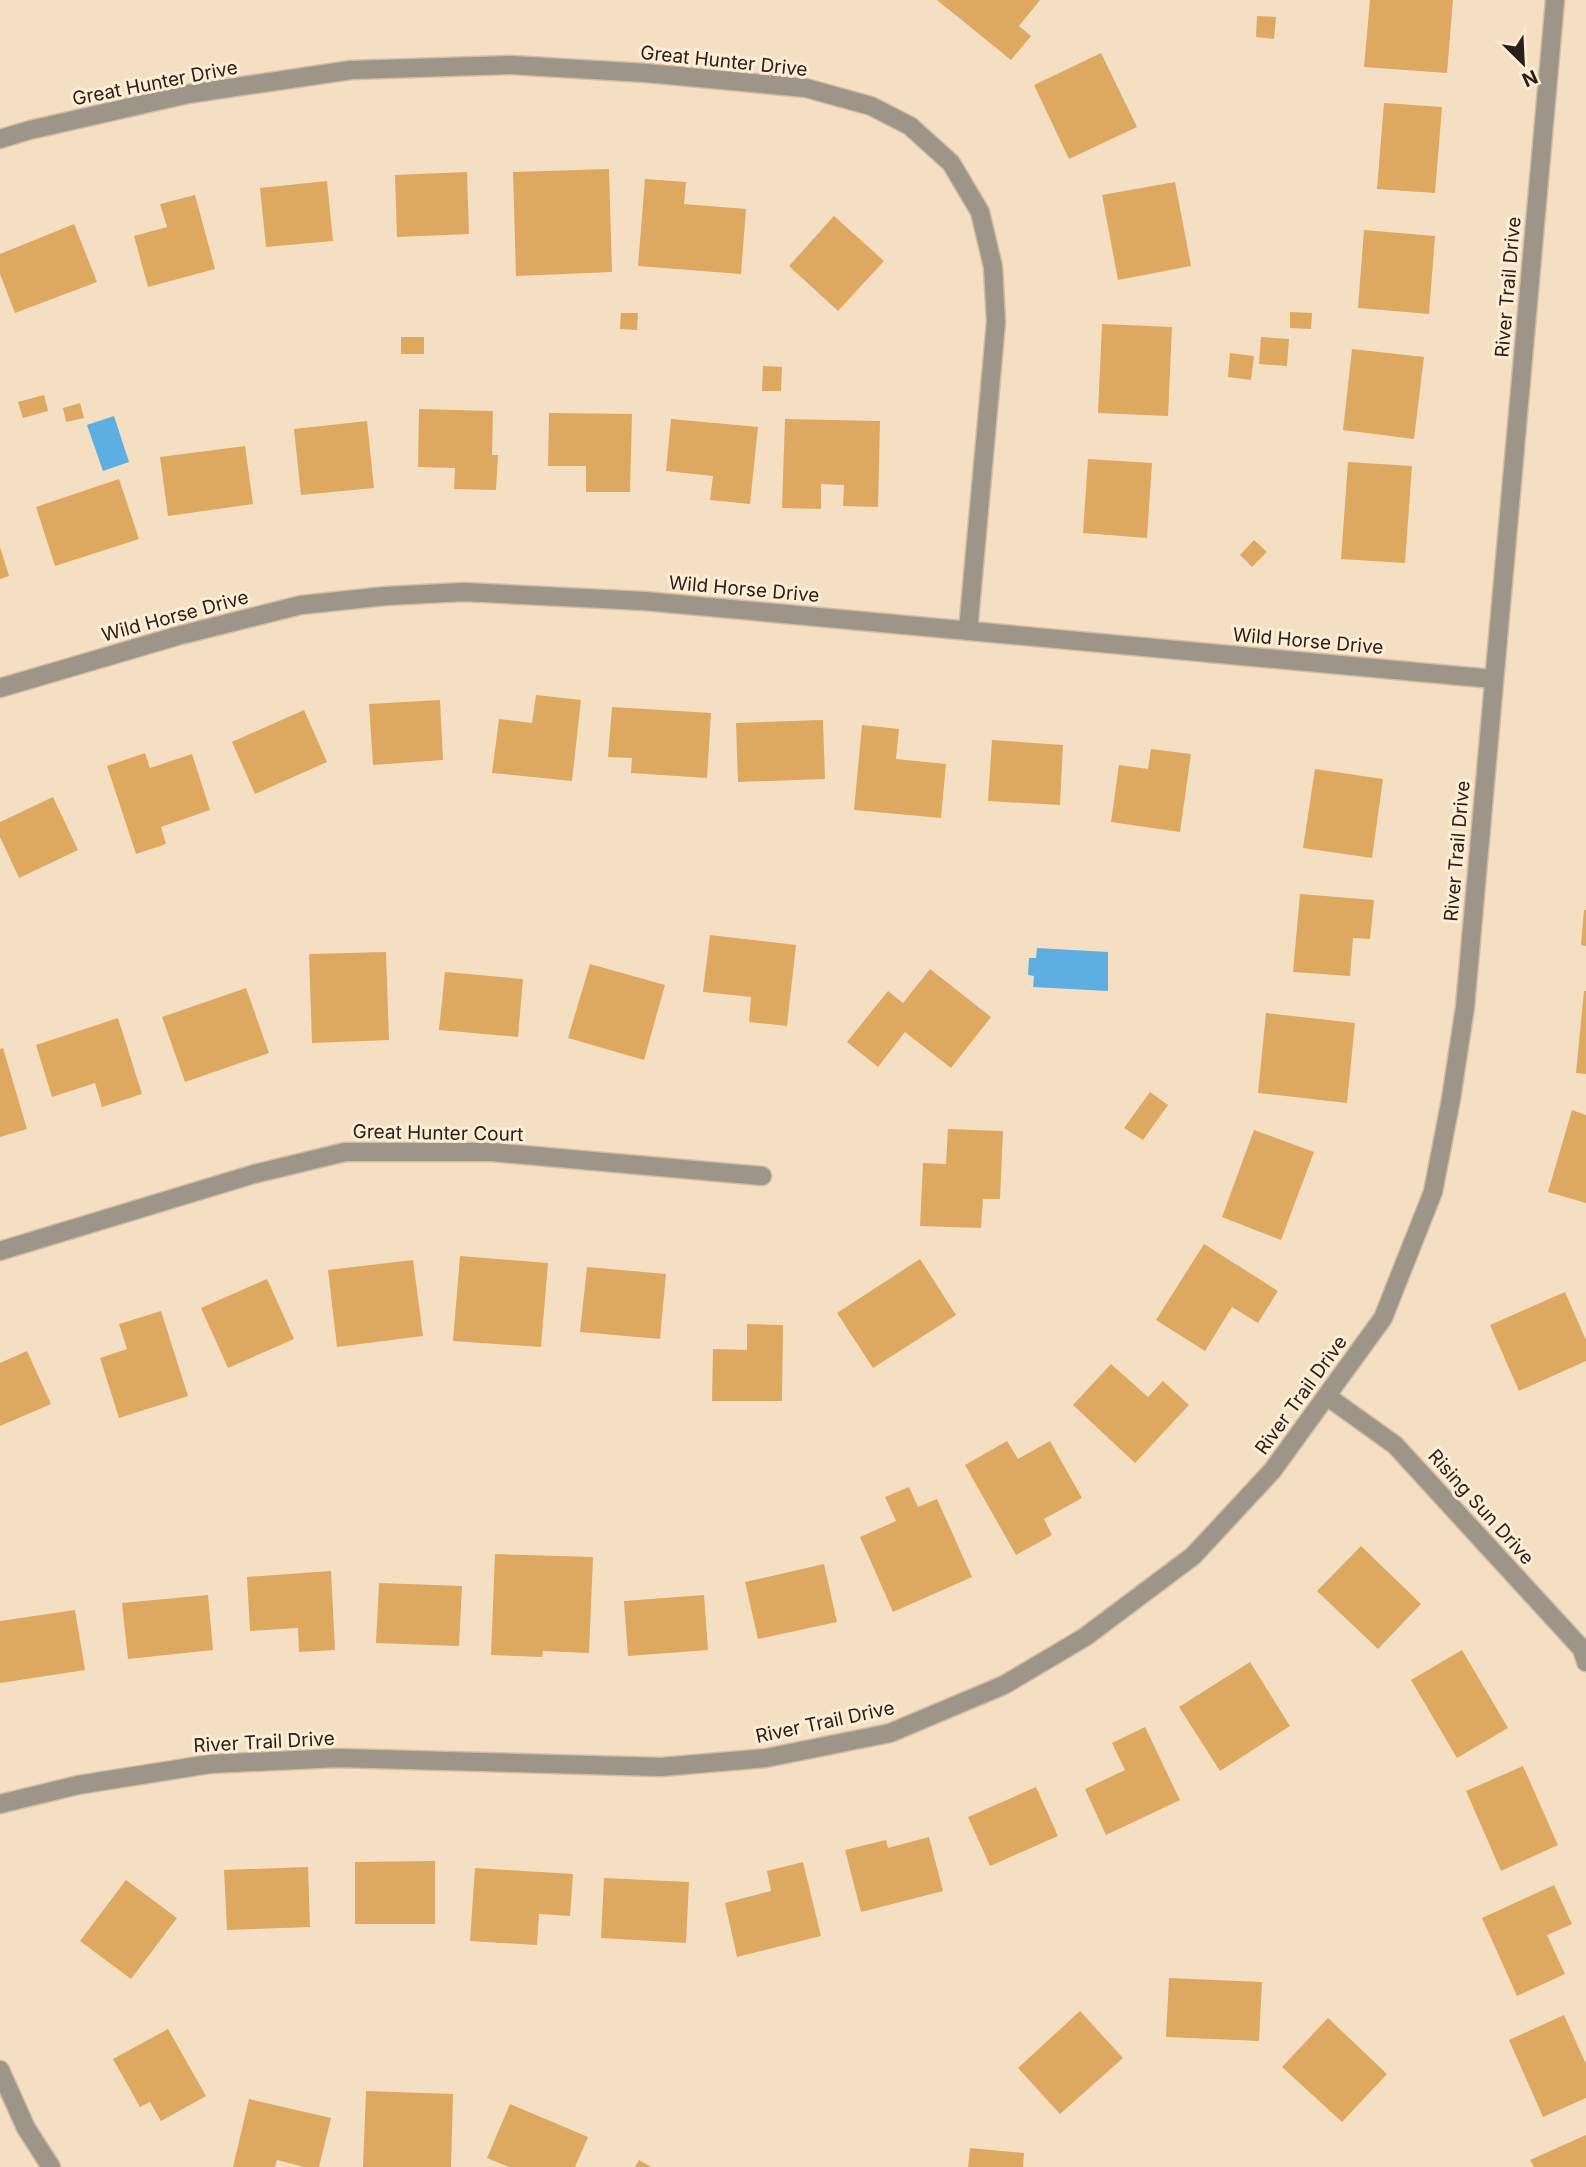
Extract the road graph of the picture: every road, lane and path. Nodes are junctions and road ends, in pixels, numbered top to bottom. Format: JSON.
{"nodes":[{"id":1,"x":1555,"y":0,"type":"edge"},
{"id":2,"x":0,"y":139,"type":"edge"},
{"id":3,"x":968,"y":631,"type":"junction"},
{"id":4,"x":1493,"y":679,"type":"junction"},
{"id":5,"x":0,"y":688,"type":"edge"},
{"id":6,"x":762,"y":1176,"type":"dead end"},
{"id":7,"x":0,"y":1251,"type":"edge"},
{"id":8,"x":1328,"y":1397,"type":"junction"},
{"id":9,"x":1586,"y":1662,"type":"edge"},
{"id":10,"x":0,"y":1804,"type":"edge"},
{"id":11,"x":0,"y":2070,"type":"edge"},
{"id":12,"x":51,"y":2167,"type":"edge"}],
"edges":[{"from":1,"to":4,"type":"street","name":"River Trail Drive"},
{"from":2,"to":3,"type":"street","name":"Great Hunter Drive"},
{"from":3,"to":4,"type":"street","name":"Wild Horse Drive"},
{"from":3,"to":5,"type":"street","name":"Wild Horse Drive"},
{"from":4,"to":8,"type":"street","name":"River Trail Drive"},
{"from":6,"to":7,"type":"street","name":"Great Hunter Court"},
{"from":8,"to":9,"type":"street","name":"Rising Sun Drive"},
{"from":8,"to":10,"type":"street","name":"River Trail Drive"},
{"from":11,"to":12,"type":"street"}]}
